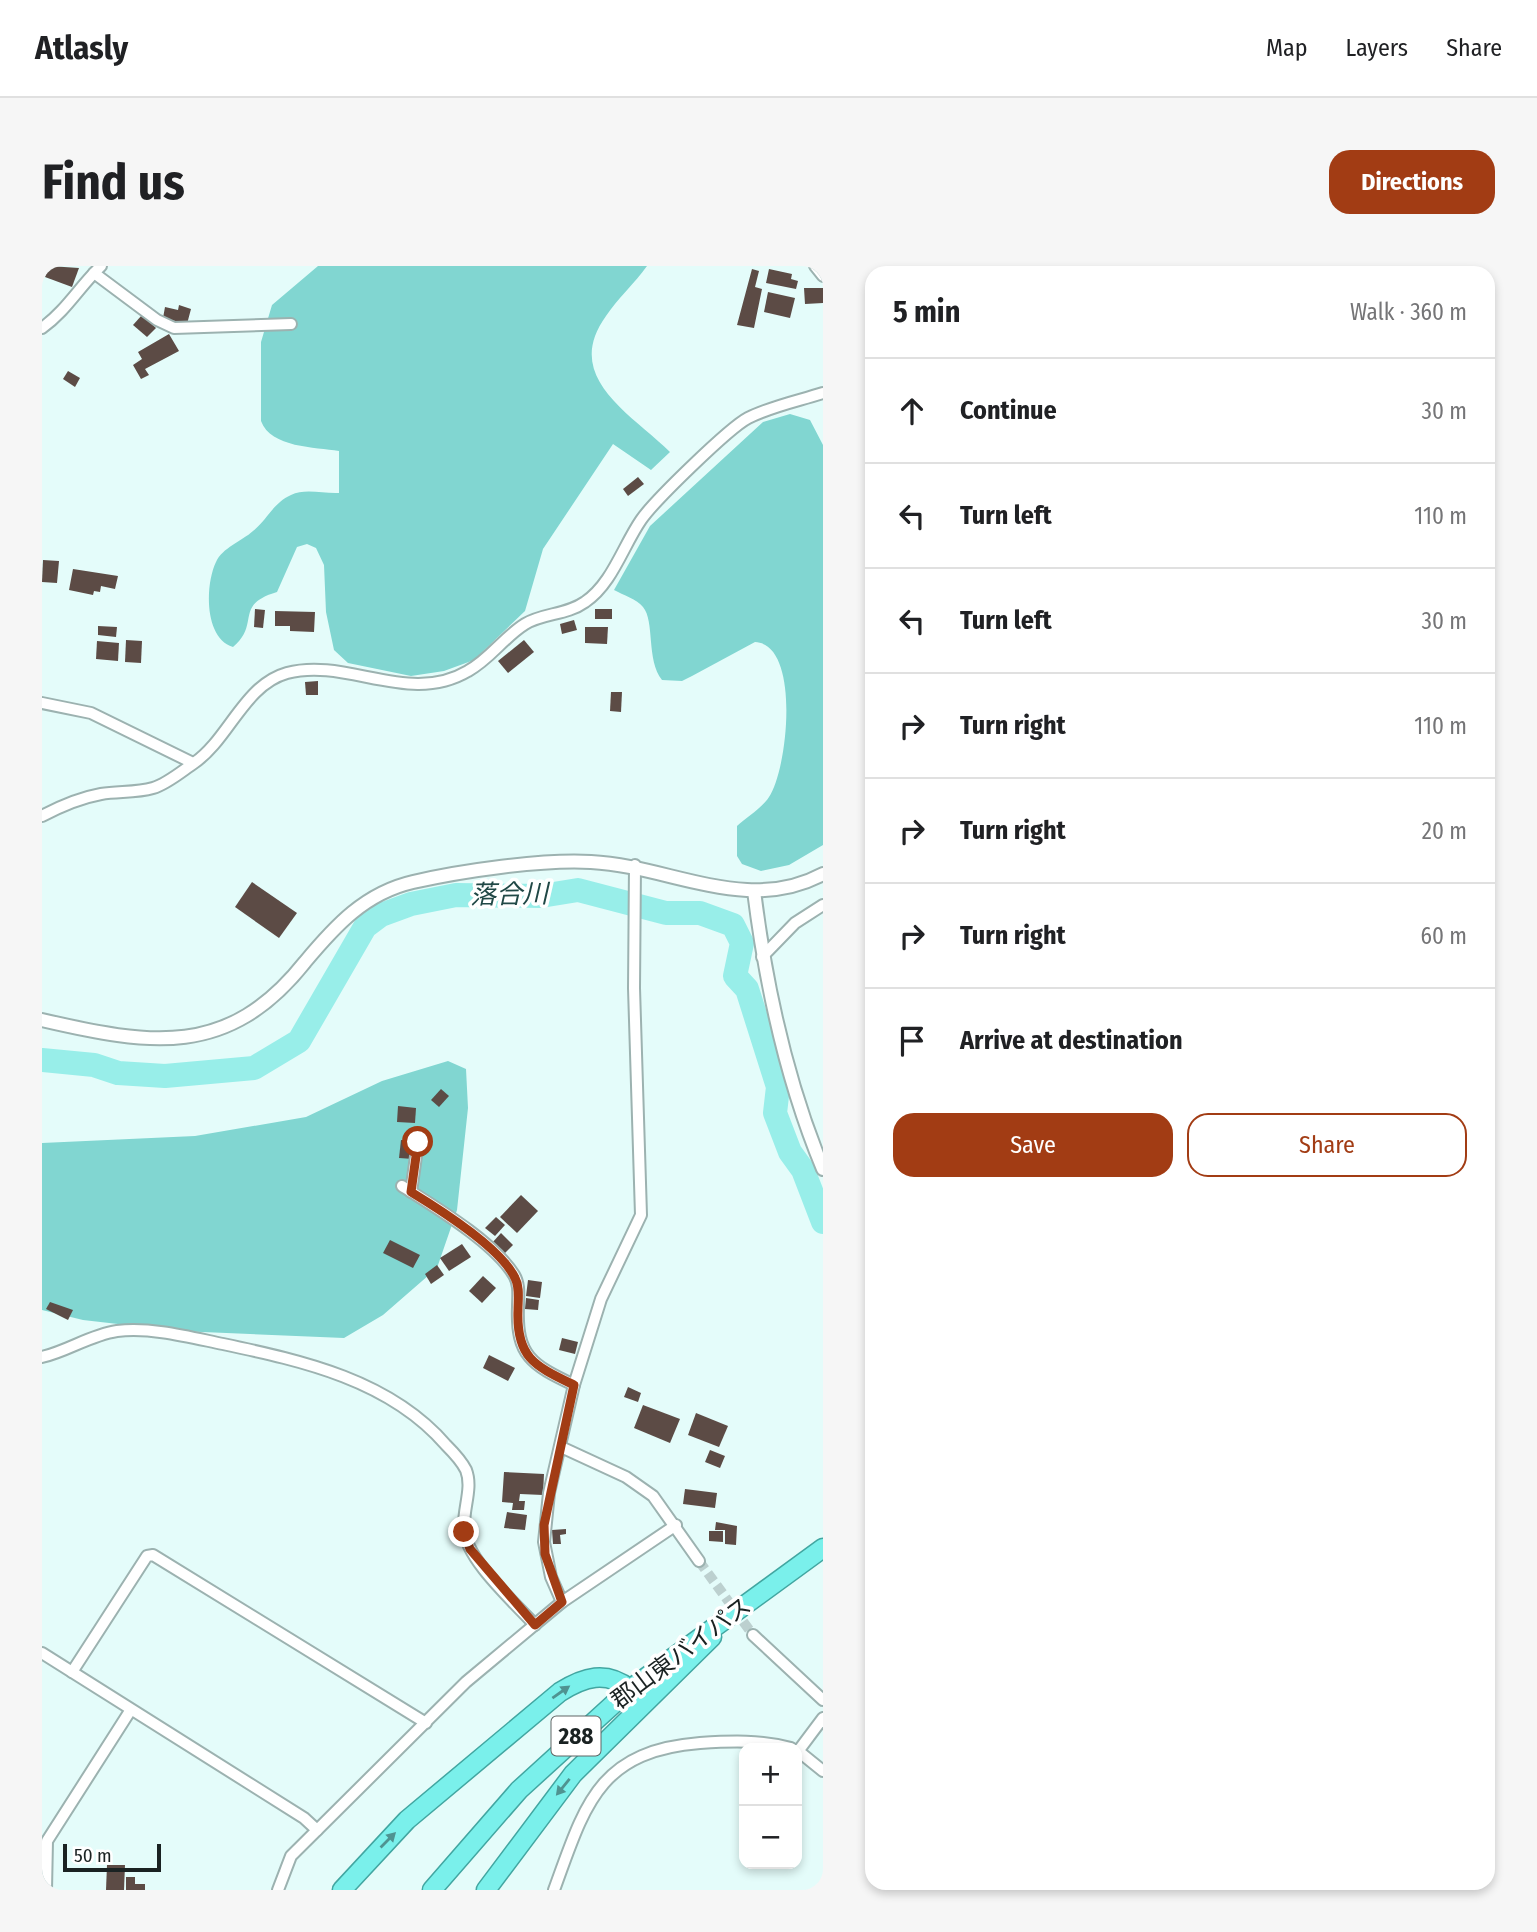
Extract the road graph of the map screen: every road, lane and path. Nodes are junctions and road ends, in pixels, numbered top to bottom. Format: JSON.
{"nodes":[{"id":1,"x":815,"y":266,"type":"edge"},
{"id":2,"x":98,"y":269,"type":"edge"},
{"id":3,"x":823,"y":276,"type":"edge"},
{"id":4,"x":291,"y":324,"type":"dead end"},
{"id":5,"x":42,"y":328,"type":"edge"},
{"id":6,"x":823,"y":393,"type":"edge"},
{"id":7,"x":42,"y":703,"type":"edge"},
{"id":8,"x":194,"y":763,"type":"junction"},
{"id":9,"x":42,"y":816,"type":"edge"},
{"id":10,"x":635,"y":865,"type":"junction"},
{"id":11,"x":823,"y":874,"type":"edge"},
{"id":12,"x":754,"y":891,"type":"junction"},
{"id":13,"x":823,"y":905,"type":"edge"},
{"id":14,"x":762,"y":957,"type":"junction"},
{"id":15,"x":42,"y":1020,"type":"edge"},
{"id":16,"x":418,"y":1142,"type":"dead end"},
{"id":17,"x":823,"y":1169,"type":"edge"},
{"id":18,"x":42,"y":1357,"type":"edge"},
{"id":19,"x":574,"y":1385,"type":"junction"},
{"id":20,"x":561,"y":1447,"type":"junction"},
{"id":21,"x":676,"y":1525,"type":"junction"},
{"id":22,"x":823,"y":1548,"type":"edge"},
{"id":23,"x":699,"y":1561,"type":"tunnel mouth"},
{"id":24,"x":562,"y":1602,"type":"junction"},
{"id":25,"x":737,"y":1611,"type":"junction"},
{"id":26,"x":535,"y":1625,"type":"junction"},
{"id":27,"x":754,"y":1635,"type":"tunnel mouth"},
{"id":28,"x":42,"y":1653,"type":"edge"},
{"id":29,"x":72,"y":1672,"type":"junction"},
{"id":30,"x":630,"y":1689,"type":"junction"},
{"id":31,"x":823,"y":1700,"type":"edge"},
{"id":32,"x":130,"y":1711,"type":"junction"},
{"id":33,"x":823,"y":1718,"type":"edge"},
{"id":34,"x":426,"y":1723,"type":"junction"},
{"id":35,"x":764,"y":1743,"type":"edge"},
{"id":36,"x":801,"y":1743,"type":"edge"},
{"id":37,"x":802,"y":1754,"type":"edge"},
{"id":38,"x":823,"y":1771,"type":"edge"},
{"id":39,"x":317,"y":1830,"type":"junction"},
{"id":40,"x":45,"y":1839,"type":"edge"},
{"id":41,"x":46,"y":1890,"type":"edge"},
{"id":42,"x":278,"y":1890,"type":"edge"},
{"id":43,"x":342,"y":1890,"type":"edge"},
{"id":44,"x":432,"y":1890,"type":"edge"},
{"id":45,"x":486,"y":1890,"type":"edge"},
{"id":46,"x":554,"y":1890,"type":"edge"}],
"edges":[{"from":1,"to":3,"type":"street"},
{"from":2,"to":4,"type":"street"},
{"from":2,"to":5,"type":"street"},
{"from":6,"to":8,"type":"street"},
{"from":7,"to":8,"type":"street"},
{"from":8,"to":9,"type":"street"},
{"from":10,"to":12,"type":"street"},
{"from":10,"to":15,"type":"street"},
{"from":10,"to":19,"type":"street"},
{"from":11,"to":12,"type":"street"},
{"from":12,"to":14,"type":"street"},
{"from":13,"to":14,"type":"street"},
{"from":14,"to":17,"type":"street"},
{"from":16,"to":19,"type":"street"},
{"from":18,"to":26,"type":"street"},
{"from":19,"to":20,"type":"street"},
{"from":20,"to":21,"type":"street"},
{"from":20,"to":24,"type":"street"},
{"from":21,"to":23,"type":"street"},
{"from":21,"to":24,"type":"street"},
{"from":22,"to":25,"type":"highway","name":"郡山東バイパス","number":"288"},
{"from":24,"to":26,"type":"street"},
{"from":25,"to":30,"type":"highway","name":"郡山東バイパス","number":"288"},
{"from":25,"to":45,"type":"highway","one_way":true},
{"from":26,"to":34,"type":"street"},
{"from":27,"to":31,"type":"street"},
{"from":28,"to":29,"type":"street"},
{"from":29,"to":32,"type":"street"},
{"from":29,"to":34,"type":"street"},
{"from":43,"to":30,"type":"highway","one_way":true},
{"from":30,"to":44,"type":"highway","name":"郡山東バイパス","number":"288"},
{"from":32,"to":39,"type":"street"},
{"from":32,"to":40,"type":"street"},
{"from":33,"to":36,"type":"street"},
{"from":34,"to":39,"type":"street"},
{"from":35,"to":46,"type":"street"},
{"from":37,"to":38,"type":"street"},
{"from":39,"to":42,"type":"street"},
{"from":40,"to":41,"type":"street"}]}
